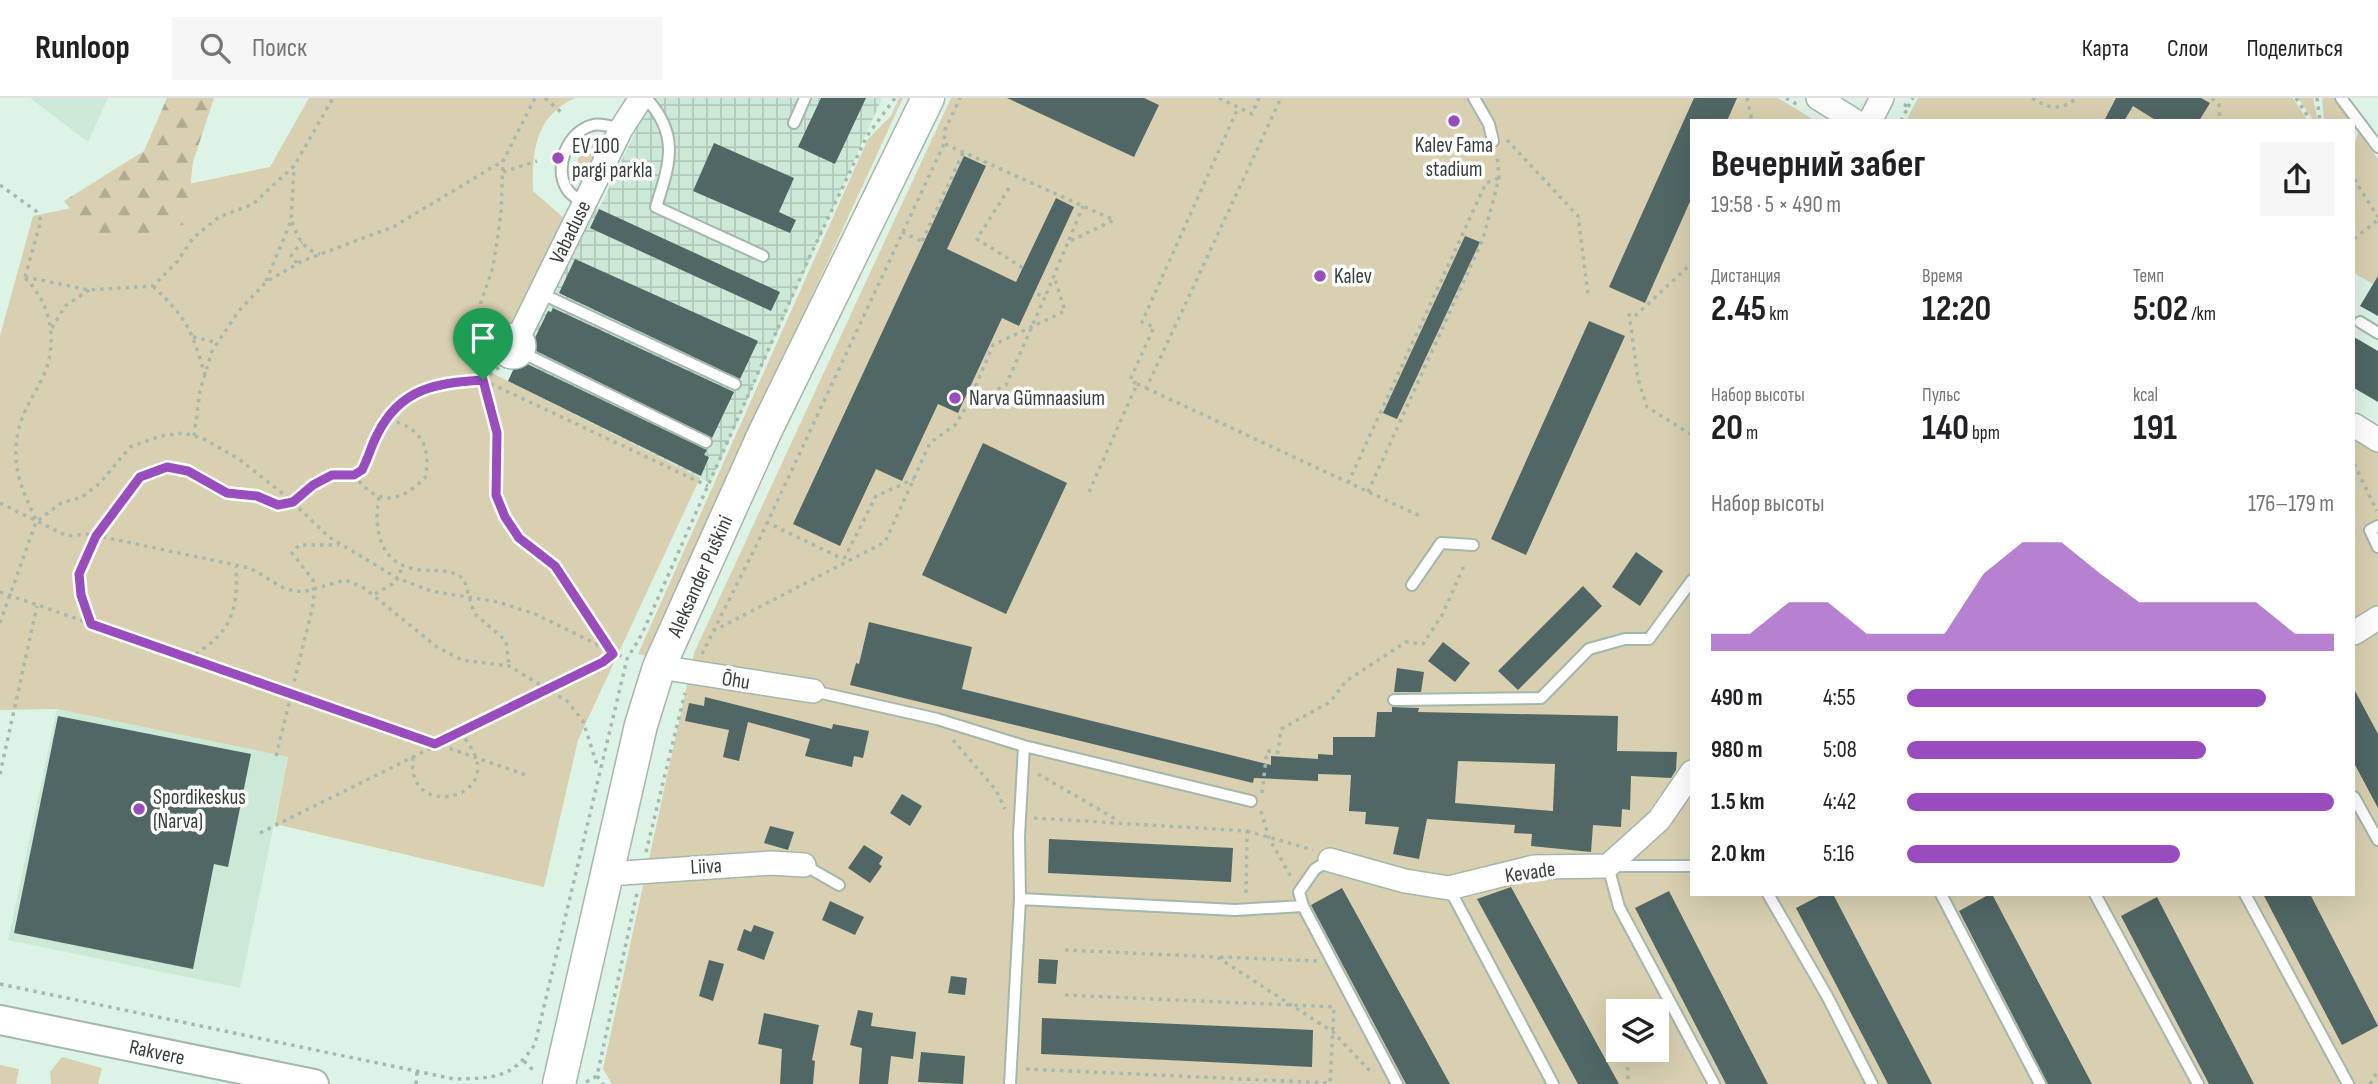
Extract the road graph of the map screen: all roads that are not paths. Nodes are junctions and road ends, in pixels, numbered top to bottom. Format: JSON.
{"nodes":[{"id":1,"x":621,"y":98,"type":"edge"},
{"id":2,"x":643,"y":98,"type":"edge"},
{"id":3,"x":805,"y":98,"type":"edge"},
{"id":4,"x":928,"y":98,"type":"edge"},
{"id":5,"x":1474,"y":98,"type":"edge"},
{"id":6,"x":1882,"y":98,"type":"edge"},
{"id":7,"x":2341,"y":98,"type":"edge"},
{"id":8,"x":1827,"y":102,"type":"edge"},
{"id":9,"x":1852,"y":119,"type":"edge"},
{"id":10,"x":1871,"y":119,"type":"edge"},
{"id":11,"x":794,"y":123,"type":"dead end"},
{"id":12,"x":621,"y":129,"type":"junction"},
{"id":13,"x":1493,"y":141,"type":"road end"},
{"id":14,"x":2378,"y":147,"type":"edge"},
{"id":15,"x":584,"y":203,"type":"junction"},
{"id":16,"x":762,"y":256,"type":"dead end"},
{"id":17,"x":540,"y":293,"type":"junction"},
{"id":18,"x":2360,"y":322,"type":"dead end"},
{"id":19,"x":2378,"y":333,"type":"edge"},
{"id":20,"x":516,"y":350,"type":"joint"},
{"id":21,"x":735,"y":384,"type":"dead end"},
{"id":22,"x":2355,"y":426,"type":"edge"},
{"id":23,"x":2378,"y":440,"type":"edge"},
{"id":24,"x":706,"y":442,"type":"dead end"},
{"id":25,"x":2378,"y":526,"type":"edge"},
{"id":26,"x":1473,"y":545,"type":"dead end"},
{"id":27,"x":2378,"y":547,"type":"edge"},
{"id":28,"x":1690,"y":582,"type":"edge"},
{"id":29,"x":1412,"y":585,"type":"dead end"},
{"id":30,"x":2378,"y":618,"type":"edge"},
{"id":31,"x":2355,"y":632,"type":"edge"},
{"id":32,"x":659,"y":667,"type":"junction"},
{"id":33,"x":813,"y":691,"type":"joint"},
{"id":34,"x":1394,"y":700,"type":"dead end"},
{"id":35,"x":1024,"y":746,"type":"junction"},
{"id":36,"x":1690,"y":775,"type":"edge"},
{"id":37,"x":2355,"y":799,"type":"edge"},
{"id":38,"x":1251,"y":801,"type":"dead end"},
{"id":39,"x":2378,"y":840,"type":"edge"},
{"id":40,"x":1330,"y":860,"type":"joint"},
{"id":41,"x":804,"y":865,"type":"joint"},
{"id":42,"x":1608,"y":866,"type":"junction"},
{"id":43,"x":1690,"y":866,"type":"edge"},
{"id":44,"x":608,"y":874,"type":"junction"},
{"id":45,"x":839,"y":885,"type":"dead end"},
{"id":46,"x":1449,"y":888,"type":"junction"},
{"id":47,"x":1769,"y":896,"type":"edge"},
{"id":48,"x":1942,"y":896,"type":"edge"},
{"id":49,"x":2096,"y":896,"type":"edge"},
{"id":50,"x":2246,"y":896,"type":"edge"},
{"id":51,"x":1020,"y":899,"type":"junction"},
{"id":52,"x":1303,"y":906,"type":"junction"},
{"id":53,"x":0,"y":1020,"type":"edge"},
{"id":54,"x":314,"y":1084,"type":"edge"},
{"id":55,"x":559,"y":1084,"type":"edge"},
{"id":56,"x":1010,"y":1084,"type":"edge"},
{"id":57,"x":1397,"y":1084,"type":"edge"},
{"id":58,"x":1553,"y":1084,"type":"edge"},
{"id":59,"x":1714,"y":1084,"type":"edge"},
{"id":60,"x":1872,"y":1084,"type":"edge"},
{"id":61,"x":2040,"y":1084,"type":"edge"},
{"id":62,"x":2198,"y":1084,"type":"edge"},
{"id":63,"x":2347,"y":1084,"type":"edge"}],
"edges":[{"from":1,"to":12,"type":"street","name":"Vabaduse"},
{"from":2,"to":12,"type":"street","name":"Vabaduse"},
{"from":2,"to":16,"type":"lane"},
{"from":3,"to":11,"type":"lane"},
{"from":4,"to":32,"type":"main road","name":"Aleksander Puškini"},
{"from":5,"to":13,"type":"lane"},
{"from":6,"to":10,"type":"street"},
{"from":7,"to":14,"type":"lane"},
{"from":8,"to":9,"type":"street"},
{"from":12,"to":15,"type":"street","name":"Vabaduse"},
{"from":12,"to":15,"type":"lane"},
{"from":15,"to":17,"type":"street","name":"Vabaduse"},
{"from":17,"to":20,"type":"street","name":"Vabaduse"},
{"from":17,"to":21,"type":"lane"},
{"from":18,"to":19,"type":"lane"},
{"from":20,"to":24,"type":"lane"},
{"from":22,"to":23,"type":"street"},
{"from":25,"to":27,"type":"lane"},
{"from":26,"to":29,"type":"lane"},
{"from":28,"to":34,"type":"lane"},
{"from":30,"to":31,"type":"street"},
{"from":32,"to":33,"type":"street","name":"Õhu"},
{"from":32,"to":44,"type":"main road","name":"Aleksander Puškini"},
{"from":33,"to":35,"type":"lane"},
{"from":35,"to":38,"type":"lane"},
{"from":35,"to":51,"type":"lane"},
{"from":36,"to":42,"type":"street"},
{"from":37,"to":39,"type":"lane"},
{"from":40,"to":46,"type":"street","name":"Kevade"},
{"from":40,"to":52,"type":"lane"},
{"from":41,"to":44,"type":"street","name":"Liiva"},
{"from":41,"to":45,"type":"lane"},
{"from":42,"to":43,"type":"lane"},
{"from":42,"to":46,"type":"street","name":"Kevade"},
{"from":42,"to":59,"type":"lane"},
{"from":44,"to":55,"type":"main road","name":"Aleksander Puškini"},
{"from":46,"to":58,"type":"lane"},
{"from":47,"to":60,"type":"lane"},
{"from":48,"to":61,"type":"lane"},
{"from":49,"to":62,"type":"lane"},
{"from":50,"to":63,"type":"lane"},
{"from":51,"to":52,"type":"lane"},
{"from":51,"to":56,"type":"lane"},
{"from":52,"to":57,"type":"lane"},
{"from":53,"to":54,"type":"street","name":"Rakvere"}]}
